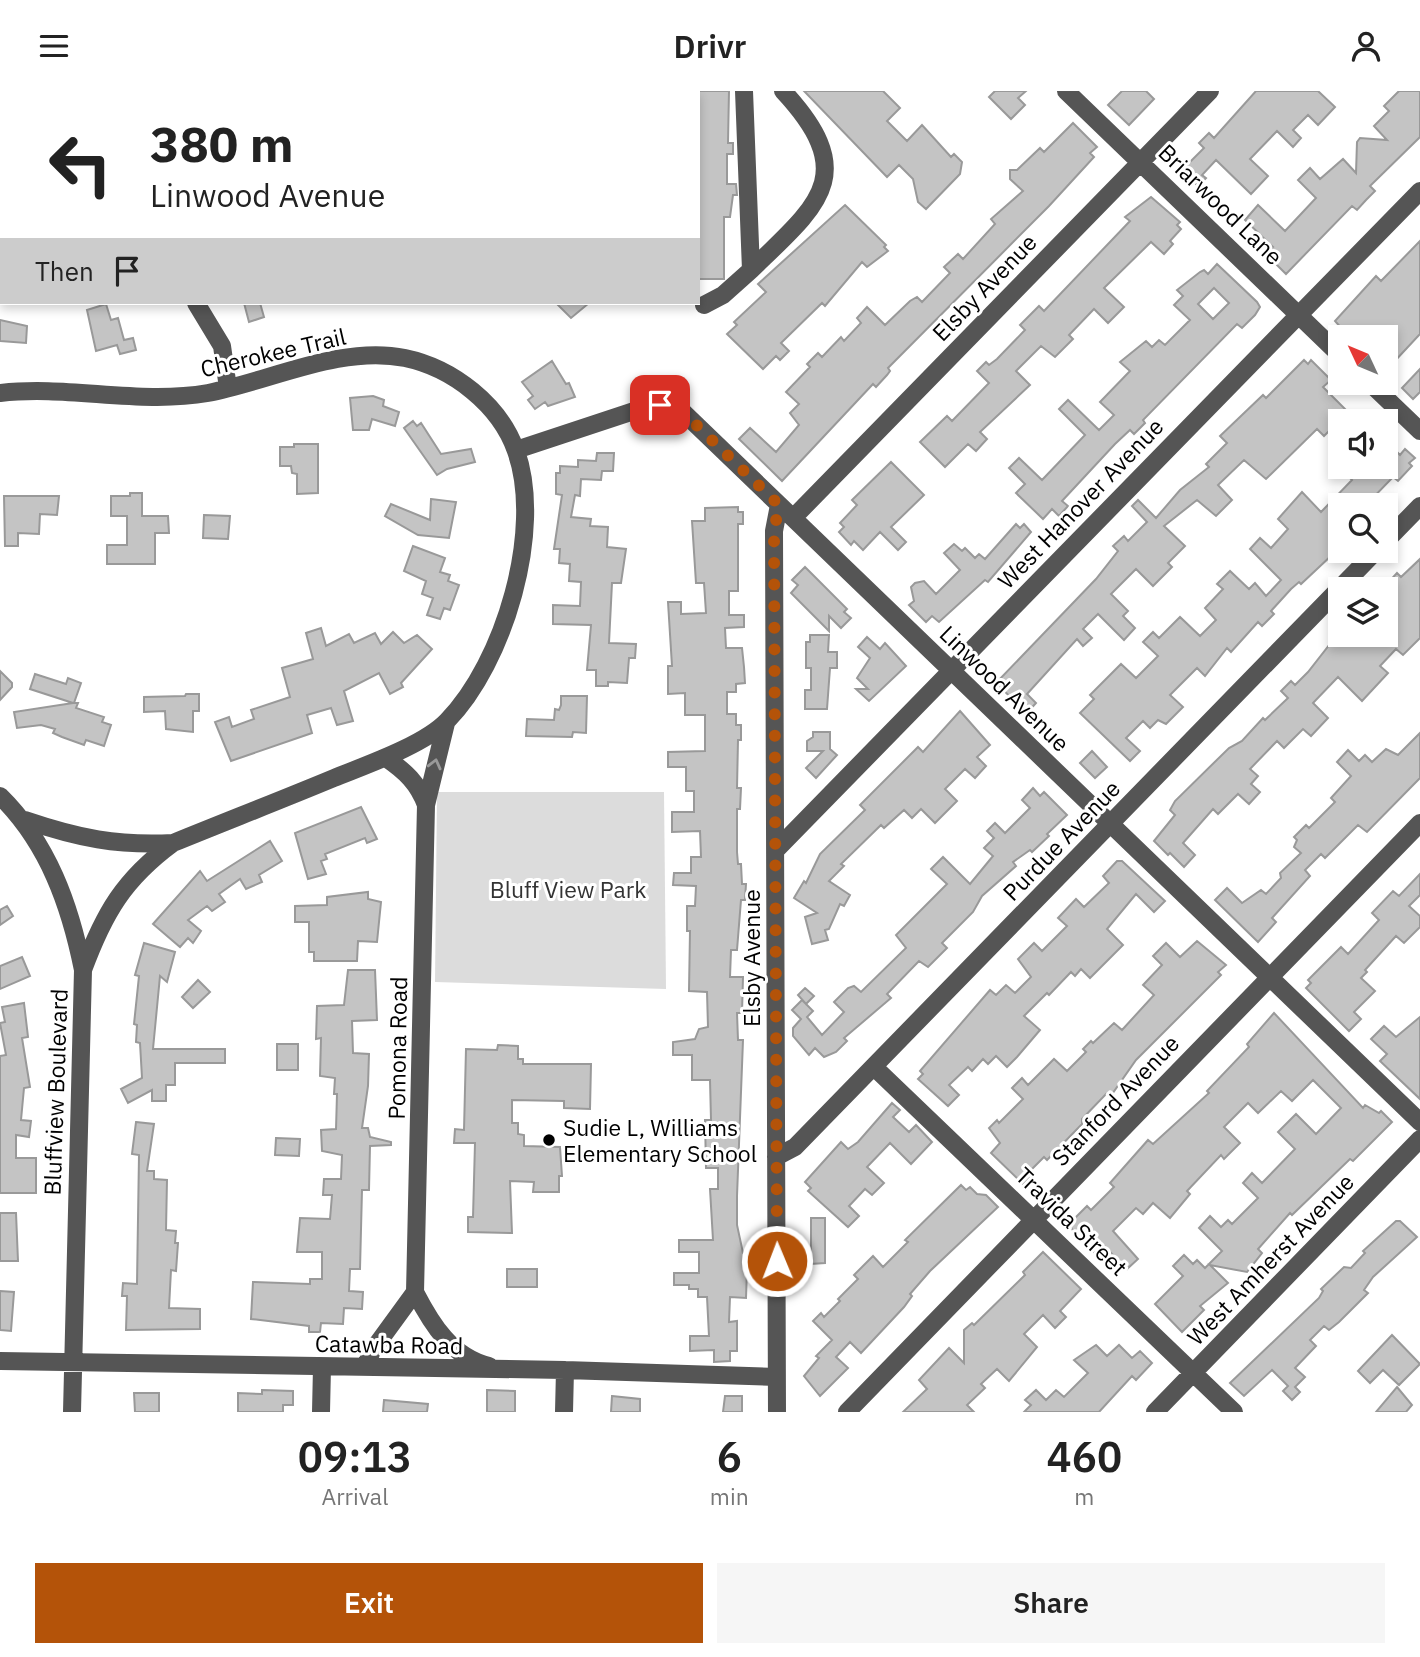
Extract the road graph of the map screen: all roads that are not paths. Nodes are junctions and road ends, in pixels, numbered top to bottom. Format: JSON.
{"nodes":[{"id":1,"x":744,"y":91,"type":"edge"},
{"id":2,"x":783,"y":91,"type":"edge"},
{"id":3,"x":1066,"y":91,"type":"edge"},
{"id":4,"x":1210,"y":91,"type":"edge"},
{"id":5,"x":1141,"y":161,"type":"junction"},
{"id":6,"x":1420,"y":191,"type":"edge"},
{"id":7,"x":751,"y":269,"type":"junction"},
{"id":8,"x":197,"y":305,"type":"edge"},
{"id":9,"x":704,"y":305,"type":"dead end"},
{"id":10,"x":1299,"y":314,"type":"junction"},
{"id":11,"x":1328,"y":343,"type":"edge"},
{"id":12,"x":228,"y":388,"type":"junction"},
{"id":13,"x":0,"y":393,"type":"edge"},
{"id":14,"x":1382,"y":395,"type":"edge"},
{"id":15,"x":1420,"y":431,"type":"edge"},
{"id":16,"x":516,"y":450,"type":"junction"},
{"id":17,"x":779,"y":505,"type":"junction"},
{"id":18,"x":1420,"y":506,"type":"edge"},
{"id":19,"x":793,"y":517,"type":"junction"},
{"id":20,"x":1398,"y":529,"type":"edge"},
{"id":21,"x":1364,"y":563,"type":"edge"},
{"id":22,"x":950,"y":671,"type":"junction"},
{"id":23,"x":446,"y":723,"type":"junction"},
{"id":24,"x":386,"y":758,"type":"junction"},
{"id":25,"x":0,"y":796,"type":"edge"},
{"id":26,"x":426,"y":805,"type":"junction"},
{"id":27,"x":25,"y":820,"type":"junction"},
{"id":28,"x":1420,"y":823,"type":"edge"},
{"id":29,"x":1110,"y":824,"type":"junction"},
{"id":30,"x":173,"y":842,"type":"junction"},
{"id":31,"x":776,"y":850,"type":"junction"},
{"id":32,"x":83,"y":970,"type":"junction"},
{"id":33,"x":1269,"y":978,"type":"junction"},
{"id":34,"x":874,"y":1066,"type":"junction"},
{"id":35,"x":1420,"y":1122,"type":"edge"},
{"id":36,"x":1420,"y":1139,"type":"edge"},
{"id":37,"x":776,"y":1157,"type":"junction"},
{"id":38,"x":1035,"y":1218,"type":"junction"},
{"id":39,"x":415,"y":1293,"type":"junction"},
{"id":40,"x":0,"y":1361,"type":"edge"},
{"id":41,"x":72,"y":1362,"type":"junction"},
{"id":42,"x":322,"y":1367,"type":"junction"},
{"id":43,"x":365,"y":1367,"type":"junction"},
{"id":44,"x":565,"y":1370,"type":"junction"},
{"id":45,"x":506,"y":1371,"type":"junction"},
{"id":46,"x":1194,"y":1373,"type":"junction"},
{"id":47,"x":776,"y":1377,"type":"junction"},
{"id":48,"x":72,"y":1412,"type":"edge"},
{"id":49,"x":321,"y":1412,"type":"edge"},
{"id":50,"x":564,"y":1412,"type":"edge"},
{"id":51,"x":777,"y":1412,"type":"edge"},
{"id":52,"x":846,"y":1412,"type":"edge"},
{"id":53,"x":1155,"y":1412,"type":"edge"},
{"id":54,"x":1234,"y":1412,"type":"edge"}],
"edges":[{"from":1,"to":7,"type":"street"},
{"from":2,"to":7,"type":"street"},
{"from":3,"to":5,"type":"street","name":"Briarwood Lane"},
{"from":4,"to":5,"type":"street","name":"Elsby Avenue"},
{"from":5,"to":10,"type":"street","name":"Briarwood Lane"},
{"from":5,"to":19,"type":"street","name":"Elsby Avenue"},
{"from":6,"to":10,"type":"street","name":"West Hanover Avenue"},
{"from":7,"to":9,"type":"street"},
{"from":8,"to":12,"type":"street"},
{"from":10,"to":11,"type":"street","name":"Briarwood Lane"},
{"from":10,"to":22,"type":"street","name":"West Hanover Avenue"},
{"from":12,"to":13,"type":"street","name":"Cherokee Trail"},
{"from":12,"to":16,"type":"street","name":"Cherokee Trail"},
{"from":14,"to":15,"type":"street"},
{"from":16,"to":17,"type":"street","name":"Linwood Avenue"},
{"from":16,"to":23,"type":"street","name":"Cherokee Trail"},
{"from":17,"to":19,"type":"street","name":"Linwood Avenue"},
{"from":17,"to":31,"type":"street","name":"Elsby Avenue"},
{"from":18,"to":20,"type":"street"},
{"from":19,"to":22,"type":"street","name":"Linwood Avenue"},
{"from":21,"to":29,"type":"street","name":"Purdue Avenue"},
{"from":22,"to":29,"type":"street","name":"Linwood Avenue"},
{"from":22,"to":31,"type":"street","name":"West Hanover Avenue"},
{"from":23,"to":24,"type":"street","name":"Cherokee Trail"},
{"from":26,"to":23,"type":"street","name":"Pomona Road","one_way":true},
{"from":24,"to":26,"type":"street"},
{"from":24,"to":30,"type":"street","name":"Cherokee Trail"},
{"from":25,"to":27,"type":"street","name":"Bluffview Boulevard"},
{"from":26,"to":39,"type":"street","name":"Pomona Road"},
{"from":27,"to":30,"type":"street","name":"Cherokee Trail"},
{"from":27,"to":32,"type":"street","name":"Bluffview Boulevard"},
{"from":28,"to":33,"type":"street","name":"Stanford Avenue"},
{"from":29,"to":33,"type":"street","name":"Linwood Avenue"},
{"from":29,"to":34,"type":"street","name":"Purdue Avenue"},
{"from":30,"to":32,"type":"street","name":"Cherokee Trail"},
{"from":31,"to":37,"type":"street","name":"Elsby Avenue"},
{"from":32,"to":41,"type":"street","name":"Bluffview Boulevard"},
{"from":33,"to":35,"type":"street","name":"Linwood Avenue"},
{"from":33,"to":38,"type":"street","name":"Stanford Avenue"},
{"from":34,"to":37,"type":"street","name":"Purdue Avenue"},
{"from":34,"to":38,"type":"street","name":"Travida Street"},
{"from":36,"to":46,"type":"street","name":"West Amherst Avenue"},
{"from":37,"to":47,"type":"street","name":"Elsby Avenue"},
{"from":38,"to":46,"type":"street","name":"Travida Street"},
{"from":38,"to":52,"type":"street","name":"Stanford Avenue"},
{"from":39,"to":43,"type":"street"},
{"from":39,"to":45,"type":"street"},
{"from":40,"to":41,"type":"street","name":"Catawba Road"},
{"from":41,"to":42,"type":"street","name":"Catawba Road"},
{"from":41,"to":48,"type":"street","name":"Bluffview Boulevard"},
{"from":42,"to":43,"type":"street","name":"Catawba Road"},
{"from":42,"to":49,"type":"street"},
{"from":43,"to":45,"type":"street","name":"Catawba Road"},
{"from":44,"to":45,"type":"street","name":"Catawba Road"},
{"from":44,"to":47,"type":"street","name":"Catawba Road"},
{"from":44,"to":50,"type":"street"},
{"from":46,"to":53,"type":"street","name":"West Amherst Avenue"},
{"from":46,"to":54,"type":"street","name":"Travida Street"},
{"from":47,"to":51,"type":"street","name":"Elsby Avenue"}]}
